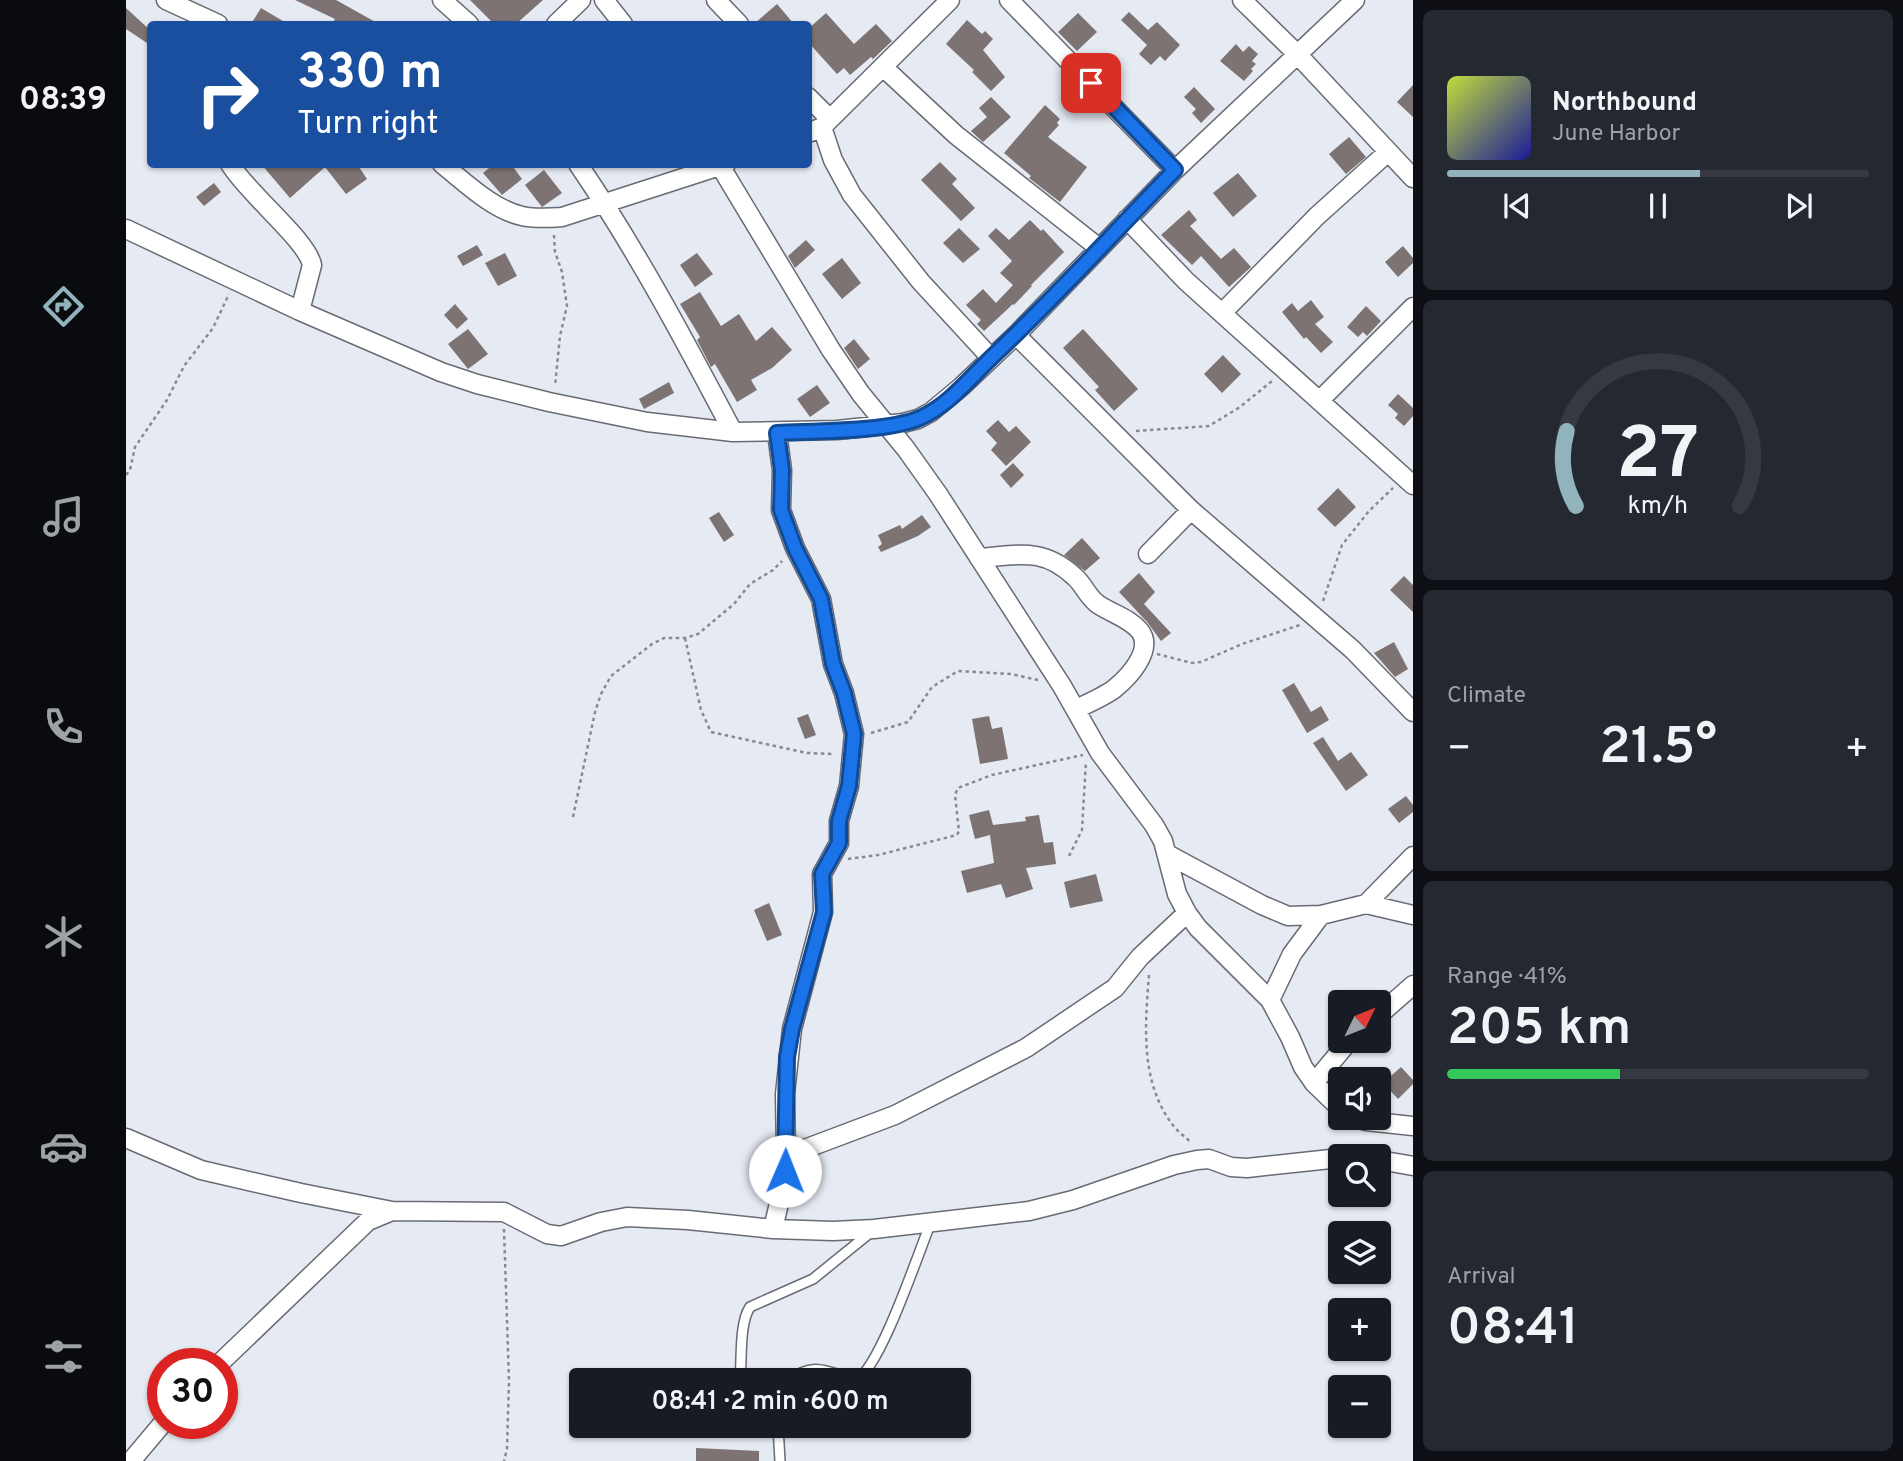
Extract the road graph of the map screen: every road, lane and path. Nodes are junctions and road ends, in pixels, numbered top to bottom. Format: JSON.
{"nodes":[{"id":1,"x":166,"y":0,"type":"edge"},
{"id":2,"x":442,"y":0,"type":"edge"},
{"id":3,"x":581,"y":0,"type":"edge"},
{"id":4,"x":604,"y":0,"type":"edge"},
{"id":5,"x":950,"y":0,"type":"edge"},
{"id":6,"x":1009,"y":0,"type":"edge"},
{"id":7,"x":1242,"y":0,"type":"edge"},
{"id":8,"x":1355,"y":0,"type":"edge"},
{"id":9,"x":725,"y":3,"type":"edge"},
{"id":10,"x":209,"y":21,"type":"edge"},
{"id":11,"x":466,"y":21,"type":"edge"},
{"id":12,"x":559,"y":21,"type":"edge"},
{"id":13,"x":621,"y":21,"type":"edge"},
{"id":14,"x":737,"y":21,"type":"edge"},
{"id":15,"x":1297,"y":54,"type":"junction"},
{"id":16,"x":883,"y":68,"type":"junction"},
{"id":17,"x":812,"y":107,"type":"edge"},
{"id":18,"x":820,"y":126,"type":"edge"},
{"id":19,"x":1388,"y":152,"type":"junction"},
{"id":20,"x":232,"y":168,"type":"edge"},
{"id":21,"x":447,"y":168,"type":"edge"},
{"id":22,"x":581,"y":168,"type":"edge"},
{"id":23,"x":712,"y":168,"type":"edge"},
{"id":24,"x":723,"y":168,"type":"edge"},
{"id":25,"x":1175,"y":170,"type":"junction"},
{"id":26,"x":1413,"y":178,"type":"edge"},
{"id":27,"x":605,"y":204,"type":"junction"},
{"id":28,"x":554,"y":217,"type":"junction"},
{"id":29,"x":1127,"y":219,"type":"junction"},
{"id":30,"x":126,"y":229,"type":"edge"},
{"id":31,"x":1100,"y":248,"type":"junction"},
{"id":32,"x":234,"y":281,"type":"junction"},
{"id":33,"x":1413,"y":307,"type":"edge"},
{"id":34,"x":300,"y":311,"type":"junction"},
{"id":35,"x":1222,"y":313,"type":"junction"},
{"id":36,"x":1016,"y":335,"type":"junction"},
{"id":37,"x":991,"y":358,"type":"junction"},
{"id":38,"x":1286,"y":371,"type":"junction"},
{"id":39,"x":1320,"y":400,"type":"junction"},
{"id":40,"x":549,"y":402,"type":"junction"},
{"id":41,"x":886,"y":426,"type":"junction"},
{"id":42,"x":733,"y":432,"type":"junction"},
{"id":43,"x":1113,"y":432,"type":"junction"},
{"id":44,"x":777,"y":433,"type":"junction"},
{"id":45,"x":126,"y":475,"type":"edge"},
{"id":46,"x":1409,"y":481,"type":"edge"},
{"id":47,"x":1191,"y":510,"type":"junction"},
{"id":48,"x":795,"y":548,"type":"junction"},
{"id":49,"x":1147,"y":554,"type":"dead end"},
{"id":50,"x":979,"y":558,"type":"junction"},
{"id":51,"x":1318,"y":620,"type":"junction"},
{"id":52,"x":685,"y":638,"type":"junction"},
{"id":53,"x":1144,"y":650,"type":"junction"},
{"id":54,"x":1062,"y":686,"type":"junction"},
{"id":55,"x":1076,"y":709,"type":"junction"},
{"id":56,"x":1413,"y":712,"type":"edge"},
{"id":57,"x":854,"y":734,"type":"junction"},
{"id":58,"x":853,"y":753,"type":"junction"},
{"id":59,"x":573,"y":817,"type":"dead end"},
{"id":60,"x":1169,"y":855,"type":"junction"},
{"id":61,"x":1069,"y":856,"type":"dead end"},
{"id":62,"x":1413,"y":856,"type":"edge"},
{"id":63,"x":826,"y":866,"type":"junction"},
{"id":64,"x":1366,"y":904,"type":"junction"},
{"id":65,"x":1187,"y":913,"type":"junction"},
{"id":66,"x":1321,"y":915,"type":"junction"},
{"id":67,"x":1413,"y":915,"type":"edge"},
{"id":68,"x":1149,"y":972,"type":"dead end"},
{"id":69,"x":1413,"y":985,"type":"edge"},
{"id":70,"x":1270,"y":1000,"type":"junction"},
{"id":71,"x":1391,"y":1004,"type":"edge"},
{"id":72,"x":1338,"y":1054,"type":"edge"},
{"id":73,"x":1314,"y":1083,"type":"junction"},
{"id":74,"x":1328,"y":1096,"type":"edge"},
{"id":75,"x":1391,"y":1124,"type":"edge"},
{"id":76,"x":1413,"y":1126,"type":"edge"},
{"id":77,"x":126,"y":1138,"type":"edge"},
{"id":78,"x":786,"y":1156,"type":"junction"},
{"id":79,"x":1328,"y":1158,"type":"edge"},
{"id":80,"x":1209,"y":1159,"type":"junction"},
{"id":81,"x":1391,"y":1162,"type":"edge"},
{"id":82,"x":1413,"y":1166,"type":"edge"},
{"id":83,"x":392,"y":1211,"type":"junction"},
{"id":84,"x":504,"y":1212,"type":"junction"},
{"id":85,"x":931,"y":1222,"type":"junction"},
{"id":86,"x":773,"y":1229,"type":"junction"},
{"id":87,"x":874,"y":1229,"type":"junction"},
{"id":88,"x":235,"y":1348,"type":"edge"},
{"id":89,"x":741,"y":1368,"type":"edge"},
{"id":90,"x":868,"y":1368,"type":"edge"},
{"id":91,"x":779,"y":1438,"type":"edge"},
{"id":92,"x":150,"y":1439,"type":"edge"},
{"id":93,"x":131,"y":1461,"type":"edge"},
{"id":94,"x":505,"y":1461,"type":"edge"},
{"id":95,"x":780,"y":1461,"type":"edge"}],
"edges":[{"from":1,"to":10,"type":"street"},
{"from":2,"to":11,"type":"street"},
{"from":3,"to":12,"type":"street"},
{"from":4,"to":13,"type":"street"},
{"from":5,"to":16,"type":"street"},
{"from":6,"to":25,"type":"street"},
{"from":7,"to":15,"type":"street"},
{"from":8,"to":15,"type":"street"},
{"from":9,"to":14,"type":"street"},
{"from":15,"to":19,"type":"street"},
{"from":15,"to":25,"type":"street"},
{"from":16,"to":18,"type":"street"},
{"from":16,"to":31,"type":"street"},
{"from":17,"to":18,"type":"street"},
{"from":18,"to":37,"type":"street"},
{"from":19,"to":26,"type":"street"},
{"from":19,"to":35,"type":"street"},
{"from":20,"to":34,"type":"street"},
{"from":21,"to":28,"type":"street"},
{"from":22,"to":27,"type":"street"},
{"from":23,"to":27,"type":"street"},
{"from":24,"to":41,"type":"street"},
{"from":25,"to":29,"type":"street"},
{"from":27,"to":28,"type":"street"},
{"from":27,"to":42,"type":"street"},
{"from":28,"to":40,"type":"path"},
{"from":29,"to":31,"type":"street"},
{"from":29,"to":35,"type":"street"},
{"from":30,"to":32,"type":"street"},
{"from":31,"to":36,"type":"street"},
{"from":32,"to":34,"type":"street"},
{"from":32,"to":45,"type":"path"},
{"from":33,"to":39,"type":"street"},
{"from":34,"to":40,"type":"street"},
{"from":35,"to":38,"type":"street"},
{"from":36,"to":37,"type":"street"},
{"from":36,"to":43,"type":"street"},
{"from":37,"to":41,"type":"street"},
{"from":38,"to":39,"type":"street"},
{"from":38,"to":43,"type":"path"},
{"from":39,"to":46,"type":"street"},
{"from":40,"to":42,"type":"street"},
{"from":41,"to":44,"type":"street"},
{"from":41,"to":50,"type":"street"},
{"from":42,"to":44,"type":"street"},
{"from":43,"to":47,"type":"street"},
{"from":44,"to":48,"type":"street"},
{"from":46,"to":51,"type":"path"},
{"from":47,"to":49,"type":"street"},
{"from":47,"to":51,"type":"street"},
{"from":48,"to":52,"type":"path"},
{"from":48,"to":57,"type":"street"},
{"from":50,"to":53,"type":"street"},
{"from":50,"to":54,"type":"street"},
{"from":51,"to":53,"type":"path"},
{"from":51,"to":56,"type":"street"},
{"from":52,"to":58,"type":"path"},
{"from":52,"to":59,"type":"path"},
{"from":53,"to":55,"type":"street"},
{"from":54,"to":55,"type":"street"},
{"from":54,"to":57,"type":"path"},
{"from":55,"to":60,"type":"street"},
{"from":57,"to":58,"type":"street"},
{"from":58,"to":63,"type":"street"},
{"from":60,"to":65,"type":"street"},
{"from":60,"to":66,"type":"street"},
{"from":61,"to":63,"type":"path"},
{"from":62,"to":64,"type":"street"},
{"from":63,"to":78,"type":"street"},
{"from":64,"to":66,"type":"street"},
{"from":64,"to":67,"type":"street"},
{"from":65,"to":70,"type":"street"},
{"from":65,"to":78,"type":"street"},
{"from":66,"to":70,"type":"street"},
{"from":68,"to":80,"type":"path"},
{"from":69,"to":71,"type":"street"},
{"from":70,"to":73,"type":"street"},
{"from":72,"to":73,"type":"street"},
{"from":73,"to":74,"type":"street"},
{"from":75,"to":76,"type":"street"},
{"from":77,"to":83,"type":"street"},
{"from":78,"to":86,"type":"street"},
{"from":79,"to":80,"type":"street"},
{"from":80,"to":85,"type":"street"},
{"from":81,"to":82,"type":"street"},
{"from":83,"to":84,"type":"street"},
{"from":83,"to":88,"type":"street"},
{"from":84,"to":86,"type":"street"},
{"from":84,"to":94,"type":"path"},
{"from":85,"to":87,"type":"street"},
{"from":85,"to":90,"type":"lane"},
{"from":86,"to":87,"type":"street"},
{"from":87,"to":89,"type":"lane"},
{"from":91,"to":95,"type":"lane"},
{"from":92,"to":93,"type":"street"}]}
